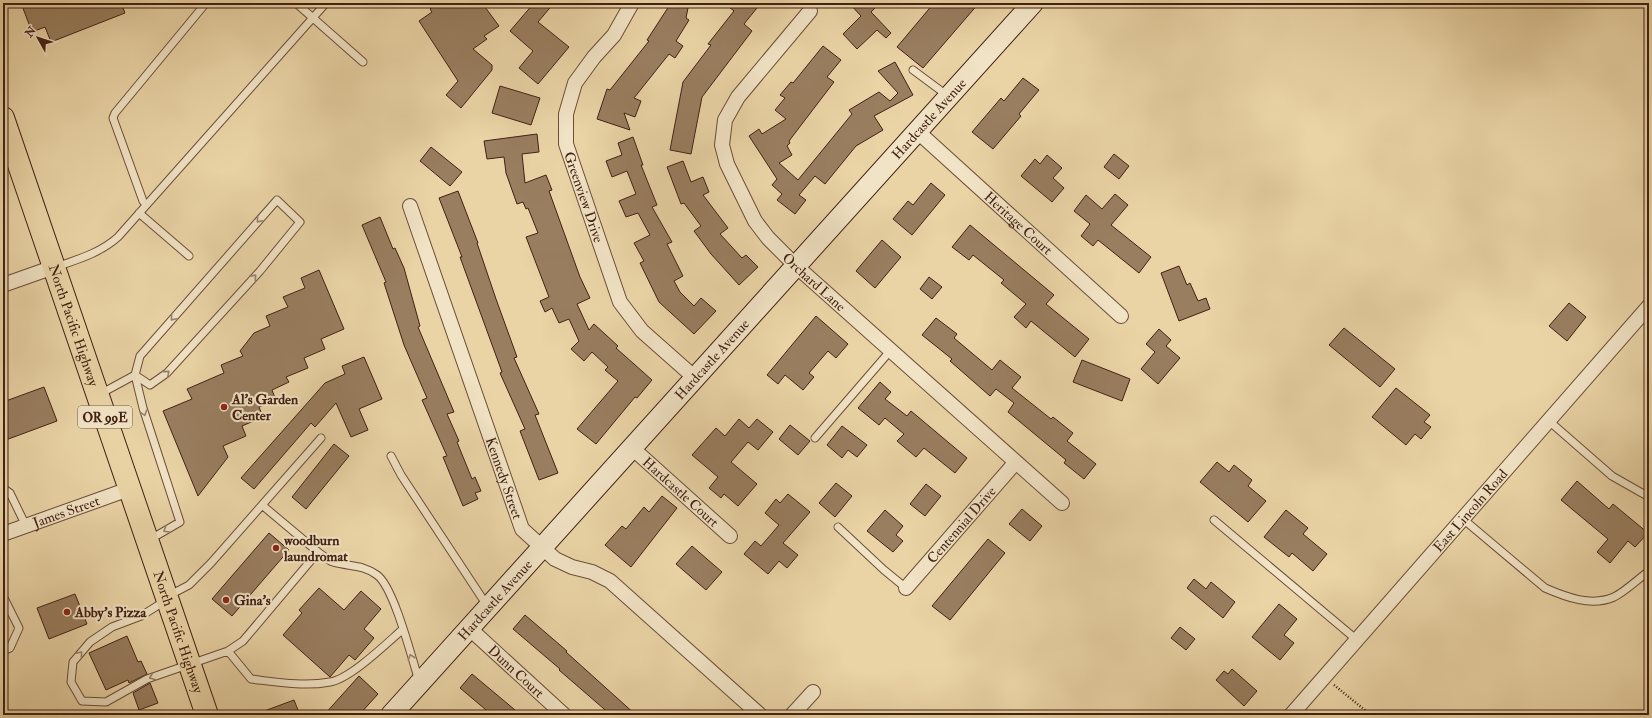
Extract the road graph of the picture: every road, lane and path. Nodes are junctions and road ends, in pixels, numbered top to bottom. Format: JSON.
{"nodes":[{"id":1,"x":206,"y":3,"type":"edge"},
{"id":2,"x":296,"y":3,"type":"edge"},
{"id":3,"x":326,"y":3,"type":"edge"},
{"id":4,"x":632,"y":3,"type":"edge"},
{"id":5,"x":1033,"y":3,"type":"edge"},
{"id":6,"x":810,"y":11,"type":"dead end"},
{"id":7,"x":313,"y":17,"type":"junction"},
{"id":8,"x":363,"y":62,"type":"dead end"},
{"id":9,"x":913,"y":70,"type":"dead end"},
{"id":10,"x":948,"y":96,"type":"junction"},
{"id":11,"x":3,"y":118,"type":"edge"},
{"id":12,"x":916,"y":131,"type":"junction"},
{"id":13,"x":146,"y":205,"type":"junction"},
{"id":14,"x":410,"y":206,"type":"dead end"},
{"id":15,"x":139,"y":213,"type":"junction"},
{"id":16,"x":189,"y":256,"type":"dead end"},
{"id":17,"x":796,"y":266,"type":"junction"},
{"id":18,"x":54,"y":267,"type":"junction"},
{"id":19,"x":3,"y":285,"type":"edge"},
{"id":20,"x":1649,"y":306,"type":"edge"},
{"id":21,"x":1121,"y":316,"type":"dead end"},
{"id":22,"x":891,"y":350,"type":"junction"},
{"id":23,"x":135,"y":375,"type":"junction"},
{"id":24,"x":694,"y":377,"type":"junction"},
{"id":25,"x":98,"y":396,"type":"junction"},
{"id":26,"x":1549,"y":421,"type":"junction"},
{"id":27,"x":321,"y":438,"type":"dead end"},
{"id":28,"x":815,"y":438,"type":"dead end"},
{"id":29,"x":631,"y":447,"type":"junction"},
{"id":30,"x":391,"y":456,"type":"dead end"},
{"id":31,"x":1016,"y":463,"type":"junction"},
{"id":32,"x":3,"y":488,"type":"edge"},
{"id":33,"x":129,"y":488,"type":"junction"},
{"id":34,"x":1649,"y":497,"type":"edge"},
{"id":35,"x":1062,"y":503,"type":"dead end"},
{"id":36,"x":262,"y":505,"type":"junction"},
{"id":37,"x":1463,"y":519,"type":"junction"},
{"id":38,"x":1214,"y":520,"type":"dead end"},
{"id":39,"x":26,"y":526,"type":"junction"},
{"id":40,"x":838,"y":527,"type":"dead end"},
{"id":41,"x":3,"y":534,"type":"edge"},
{"id":42,"x":730,"y":536,"type":"dead end"},
{"id":43,"x":147,"y":541,"type":"junction"},
{"id":44,"x":542,"y":548,"type":"junction"},
{"id":45,"x":318,"y":552,"type":"junction"},
{"id":46,"x":1649,"y":571,"type":"edge"},
{"id":47,"x":906,"y":588,"type":"joint"},
{"id":48,"x":3,"y":596,"type":"edge"},
{"id":49,"x":167,"y":598,"type":"junction"},
{"id":50,"x":488,"y":607,"type":"junction"},
{"id":51,"x":469,"y":628,"type":"junction"},
{"id":52,"x":402,"y":630,"type":"junction"},
{"id":53,"x":1357,"y":640,"type":"junction"},
{"id":54,"x":3,"y":651,"type":"edge"},
{"id":55,"x":228,"y":651,"type":"junction"},
{"id":56,"x":189,"y":663,"type":"junction"},
{"id":57,"x":1324,"y":677,"type":"junction"},
{"id":58,"x":420,"y":683,"type":"junction"},
{"id":59,"x":813,"y":692,"type":"dead end"},
{"id":60,"x":207,"y":715,"type":"edge"},
{"id":61,"x":391,"y":715,"type":"edge"},
{"id":62,"x":564,"y":715,"type":"edge"},
{"id":63,"x":760,"y":715,"type":"edge"},
{"id":64,"x":792,"y":715,"type":"edge"},
{"id":65,"x":1291,"y":715,"type":"edge"},
{"id":66,"x":1371,"y":715,"type":"edge"}],
"edges":[{"from":1,"to":13,"type":"lane"},
{"from":2,"to":7,"type":"lane"},
{"from":3,"to":7,"type":"lane"},
{"from":4,"to":24,"type":"street","name":"Greenview Drive"},
{"from":5,"to":10,"type":"street","name":"Hardcastle Avenue"},
{"from":6,"to":17,"type":"street","name":"Orchard Lane"},
{"from":7,"to":8,"type":"lane"},
{"from":7,"to":13,"type":"lane"},
{"from":9,"to":10,"type":"lane"},
{"from":10,"to":12,"type":"street","name":"Hardcastle Avenue"},
{"from":11,"to":18,"type":"main road","name":"North Pacific Highway","number":"OR 99E"},
{"from":12,"to":17,"type":"street","name":"Hardcastle Avenue"},
{"from":12,"to":21,"type":"street","name":"Heritage Court"},
{"from":13,"to":15,"type":"lane"},
{"from":14,"to":44,"type":"street","name":"Kennedy Street"},
{"from":15,"to":16,"type":"lane"},
{"from":15,"to":18,"type":"lane"},
{"from":17,"to":22,"type":"street","name":"Orchard Lane"},
{"from":17,"to":24,"type":"street","name":"Hardcastle Avenue"},
{"from":18,"to":19,"type":"street"},
{"from":18,"to":25,"type":"main road","name":"North Pacific Highway","number":"OR 99E"},
{"from":20,"to":26,"type":"street","name":"East Lincoln Road"},
{"from":22,"to":28,"type":"lane"},
{"from":22,"to":31,"type":"street","name":"Orchard Lane"},
{"from":23,"to":23,"type":"lane","one_way":true},
{"from":23,"to":25,"type":"lane"},
{"from":23,"to":43,"type":"lane","one_way":true},
{"from":24,"to":29,"type":"street","name":"Hardcastle Avenue"},
{"from":25,"to":33,"type":"main road","name":"North Pacific Highway","number":"OR 99E"},
{"from":26,"to":34,"type":"lane"},
{"from":26,"to":37,"type":"street","name":"East Lincoln Road"},
{"from":27,"to":36,"type":"lane"},
{"from":29,"to":42,"type":"street","name":"Hardcastle Court"},
{"from":29,"to":44,"type":"street","name":"Hardcastle Avenue"},
{"from":30,"to":50,"type":"lane"},
{"from":31,"to":35,"type":"street","name":"Orchard Lane"},
{"from":31,"to":47,"type":"street","name":"Centennial Drive"},
{"from":32,"to":39,"type":"lane"},
{"from":33,"to":39,"type":"street","name":"James Street"},
{"from":33,"to":43,"type":"main road","name":"North Pacific Highway","number":"OR 99E"},
{"from":36,"to":45,"type":"lane"},
{"from":36,"to":49,"type":"lane"},
{"from":37,"to":46,"type":"lane"},
{"from":37,"to":53,"type":"street","name":"East Lincoln Road"},
{"from":38,"to":53,"type":"lane"},
{"from":39,"to":41,"type":"street","name":"James Street"},
{"from":40,"to":47,"type":"lane"},
{"from":43,"to":49,"type":"main road","name":"North Pacific Highway","number":"OR 99E"},
{"from":44,"to":50,"type":"street","name":"Hardcastle Avenue"},
{"from":44,"to":63,"type":"street","name":"Kennedy Street"},
{"from":45,"to":52,"type":"lane"},
{"from":45,"to":55,"type":"lane"},
{"from":48,"to":54,"type":"lane"},
{"from":49,"to":56,"type":"main road","name":"North Pacific Highway","number":"OR 99E"},
{"from":56,"to":49,"type":"lane","one_way":true},
{"from":50,"to":51,"type":"street","name":"Hardcastle Avenue"},
{"from":51,"to":58,"type":"street","name":"Hardcastle Avenue"},
{"from":51,"to":62,"type":"street","name":"Dunn Court"},
{"from":52,"to":55,"type":"lane"},
{"from":58,"to":52,"type":"lane","one_way":true},
{"from":53,"to":57,"type":"street","name":"East Lincoln Road"},
{"from":55,"to":56,"type":"lane"},
{"from":56,"to":60,"type":"main road","name":"North Pacific Highway","number":"OR 99E"},
{"from":57,"to":65,"type":"street","name":"East Lincoln Road"},
{"from":57,"to":66,"type":"path"},
{"from":58,"to":61,"type":"street","name":"Hardcastle Avenue"},
{"from":59,"to":64,"type":"street"}]}
